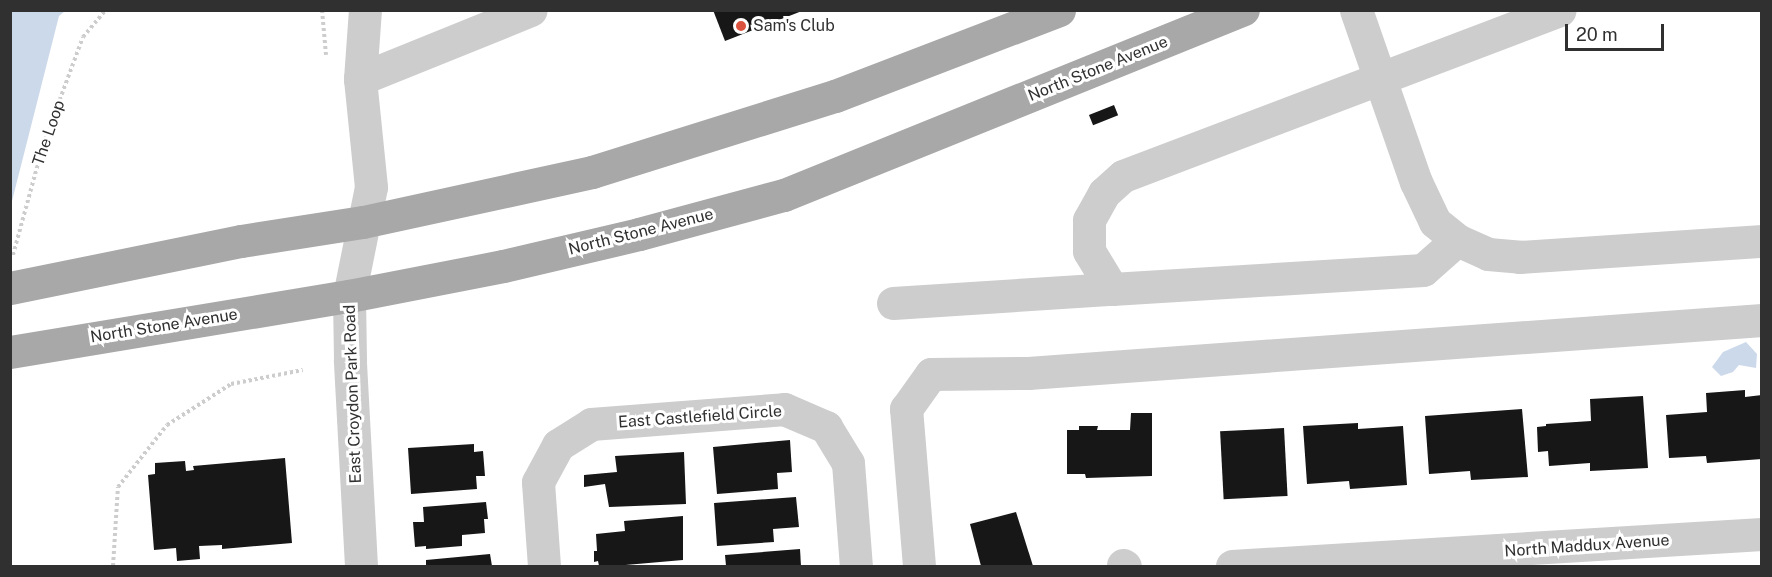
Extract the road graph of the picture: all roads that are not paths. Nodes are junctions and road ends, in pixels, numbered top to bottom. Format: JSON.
{"nodes":[{"id":1,"x":365,"y":10,"type":"edge"},
{"id":2,"x":531,"y":10,"type":"edge"},
{"id":3,"x":1059,"y":10,"type":"edge"},
{"id":4,"x":1243,"y":10,"type":"edge"},
{"id":5,"x":1356,"y":10,"type":"edge"},
{"id":6,"x":1559,"y":10,"type":"edge"},
{"id":7,"x":1380,"y":78,"type":"junction"},
{"id":8,"x":360,"y":79,"type":"junction"},
{"id":9,"x":363,"y":222,"type":"junction"},
{"id":10,"x":1458,"y":240,"type":"junction"},
{"id":11,"x":1761,"y":241,"type":"edge"},
{"id":12,"x":11,"y":273,"type":"edge"},
{"id":13,"x":1112,"y":289,"type":"junction"},
{"id":14,"x":349,"y":296,"type":"junction"},
{"id":15,"x":893,"y":303,"type":"dead end"},
{"id":16,"x":1761,"y":320,"type":"edge"},
{"id":17,"x":26,"y":349,"type":"edge"},
{"id":18,"x":1761,"y":534,"type":"edge"},
{"id":19,"x":1541,"y":558,"type":"edge"},
{"id":20,"x":361,"y":567,"type":"edge"},
{"id":21,"x":544,"y":567,"type":"edge"},
{"id":22,"x":856,"y":567,"type":"edge"},
{"id":23,"x":919,"y":567,"type":"edge"},
{"id":24,"x":1232,"y":567,"type":"edge"}],
"edges":[{"from":1,"to":8,"type":"street","name":"East Croydon Park Road"},
{"from":2,"to":8,"type":"street"},
{"from":3,"to":9,"type":"main road"},
{"from":4,"to":14,"type":"main road","name":"North Stone Avenue"},
{"from":5,"to":7,"type":"street"},
{"from":6,"to":7,"type":"street"},
{"from":7,"to":10,"type":"street"},
{"from":7,"to":13,"type":"street"},
{"from":8,"to":9,"type":"street","name":"East Croydon Park Road"},
{"from":9,"to":12,"type":"main road"},
{"from":9,"to":14,"type":"street","name":"East Croydon Park Road"},
{"from":10,"to":11,"type":"street"},
{"from":10,"to":13,"type":"street"},
{"from":13,"to":15,"type":"street"},
{"from":14,"to":17,"type":"main road","name":"North Stone Avenue"},
{"from":14,"to":20,"type":"street","name":"East Croydon Park Road"},
{"from":16,"to":23,"type":"street"},
{"from":18,"to":19,"type":"street","name":"North Maddux Avenue"},
{"from":19,"to":24,"type":"street","name":"North Maddux Avenue"},
{"from":21,"to":22,"type":"street","name":"East Castlefield Circle"}]}
